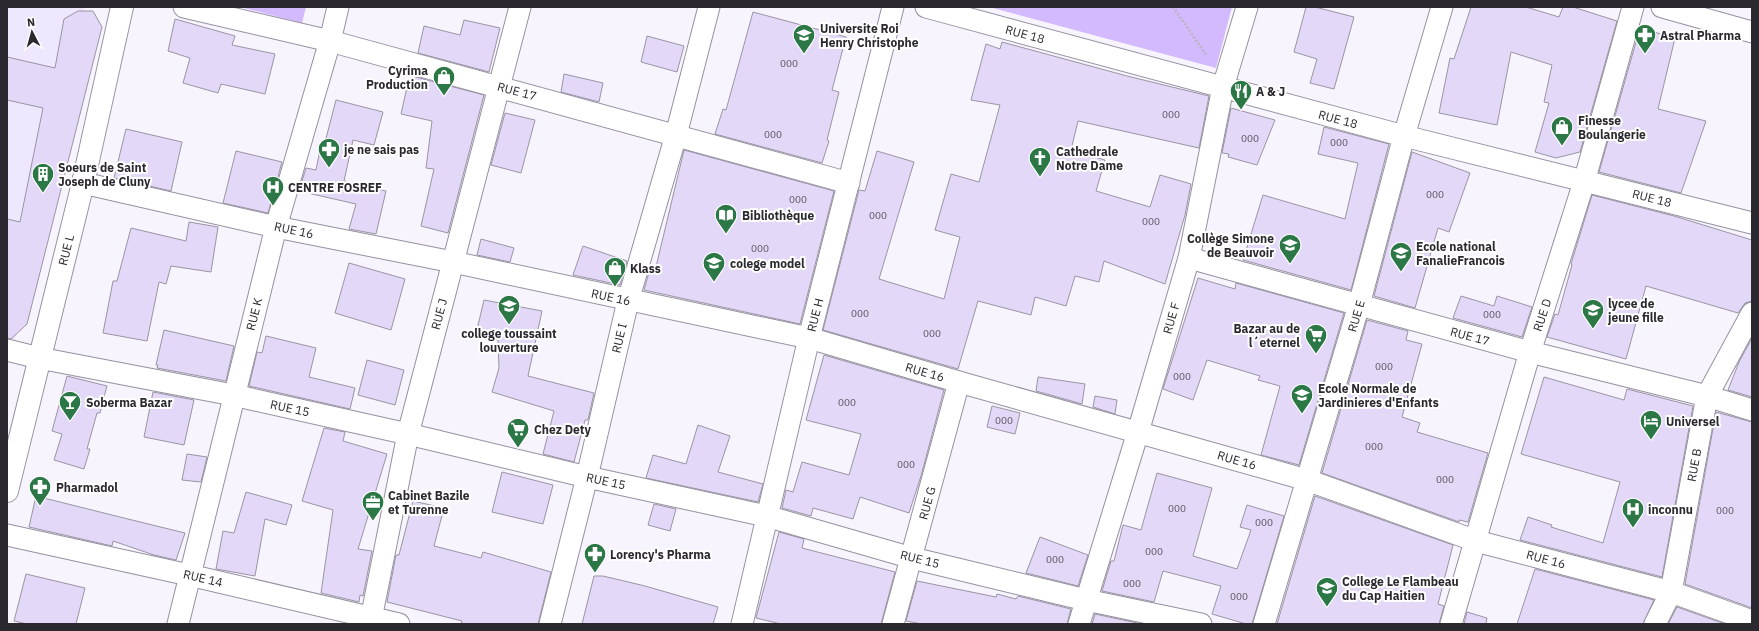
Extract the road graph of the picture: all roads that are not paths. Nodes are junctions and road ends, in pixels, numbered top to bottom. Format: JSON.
{"nodes":[{"id":1,"x":122,"y":7,"type":"edge"},
{"id":2,"x":184,"y":7,"type":"edge"},
{"id":3,"x":338,"y":7,"type":"edge"},
{"id":4,"x":520,"y":7,"type":"edge"},
{"id":5,"x":709,"y":7,"type":"edge"},
{"id":6,"x":893,"y":7,"type":"edge"},
{"id":7,"x":926,"y":7,"type":"edge"},
{"id":8,"x":1247,"y":7,"type":"edge"},
{"id":9,"x":1442,"y":7,"type":"edge"},
{"id":10,"x":1633,"y":7,"type":"edge"},
{"id":11,"x":1662,"y":7,"type":"edge"},
{"id":12,"x":1752,"y":32,"type":"edge"},
{"id":13,"x":330,"y":41,"type":"junction"},
{"id":14,"x":500,"y":86,"type":"junction"},
{"id":15,"x":1223,"y":87,"type":"junction"},
{"id":16,"x":676,"y":135,"type":"junction"},
{"id":17,"x":1404,"y":136,"type":"junction"},
{"id":18,"x":849,"y":182,"type":"junction"},
{"id":19,"x":1584,"y":182,"type":"junction"},
{"id":20,"x":83,"y":183,"type":"junction"},
{"id":21,"x":1752,"y":223,"type":"edge"},
{"id":22,"x":276,"y":227,"type":"junction"},
{"id":23,"x":1189,"y":258,"type":"junction"},
{"id":24,"x":453,"y":262,"type":"junction"},
{"id":25,"x":628,"y":301,"type":"junction"},
{"id":26,"x":1359,"y":306,"type":"junction"},
{"id":27,"x":1752,"y":313,"type":"edge"},
{"id":28,"x":809,"y":338,"type":"junction"},
{"id":29,"x":7,"y":350,"type":"edge"},
{"id":30,"x":1530,"y":352,"type":"junction"},
{"id":31,"x":39,"y":358,"type":"junction"},
{"id":32,"x":959,"y":382,"type":"junction"},
{"id":33,"x":233,"y":395,"type":"junction"},
{"id":34,"x":1707,"y":396,"type":"junction"},
{"id":35,"x":1752,"y":410,"type":"edge"},
{"id":36,"x":1138,"y":432,"type":"junction"},
{"id":37,"x":408,"y":434,"type":"junction"},
{"id":38,"x":587,"y":478,"type":"junction"},
{"id":39,"x":1307,"y":480,"type":"junction"},
{"id":40,"x":7,"y":491,"type":"edge"},
{"id":41,"x":766,"y":516,"type":"junction"},
{"id":42,"x":7,"y":535,"type":"edge"},
{"id":43,"x":1476,"y":541,"type":"junction"},
{"id":44,"x":912,"y":558,"type":"junction"},
{"id":45,"x":189,"y":575,"type":"junction"},
{"id":46,"x":1671,"y":592,"type":"junction"},
{"id":47,"x":1086,"y":600,"type":"junction"},
{"id":48,"x":371,"y":621,"type":"edge"},
{"id":49,"x":1752,"y":621,"type":"edge"},
{"id":50,"x":178,"y":624,"type":"edge"},
{"id":51,"x":398,"y":624,"type":"edge"},
{"id":52,"x":550,"y":624,"type":"edge"},
{"id":53,"x":742,"y":624,"type":"edge"},
{"id":54,"x":893,"y":624,"type":"edge"},
{"id":55,"x":1079,"y":624,"type":"edge"},
{"id":56,"x":1201,"y":624,"type":"edge"},
{"id":57,"x":1264,"y":624,"type":"edge"},
{"id":58,"x":1451,"y":624,"type":"edge"},
{"id":59,"x":1655,"y":624,"type":"edge"}],
"edges":[{"from":1,"to":20,"type":"street","name":"RUE L"},
{"from":2,"to":13,"type":"street","name":"RUE 17"},
{"from":3,"to":13,"type":"street","name":"RUE K"},
{"from":4,"to":14,"type":"street","name":"RUE J"},
{"from":5,"to":16,"type":"street","name":"RUE I"},
{"from":6,"to":18,"type":"street","name":"RUE H"},
{"from":7,"to":15,"type":"street","name":"RUE 18"},
{"from":8,"to":15,"type":"street","name":"RUE F"},
{"from":9,"to":17,"type":"street","name":"RUE E"},
{"from":10,"to":19,"type":"street","name":"RUE D"},
{"from":11,"to":12,"type":"street"},
{"from":13,"to":14,"type":"street","name":"RUE 17"},
{"from":13,"to":22,"type":"street","name":"RUE K"},
{"from":14,"to":16,"type":"street","name":"RUE 17"},
{"from":14,"to":24,"type":"street","name":"RUE J"},
{"from":15,"to":17,"type":"street","name":"RUE 18"},
{"from":15,"to":23,"type":"street","name":"RUE F"},
{"from":16,"to":18,"type":"street","name":"RUE 17"},
{"from":16,"to":25,"type":"street","name":"RUE I"},
{"from":17,"to":19,"type":"street","name":"RUE 18"},
{"from":17,"to":26,"type":"street","name":"RUE E"},
{"from":18,"to":28,"type":"street","name":"RUE H"},
{"from":19,"to":21,"type":"street","name":"RUE 18"},
{"from":19,"to":30,"type":"street","name":"RUE D"},
{"from":20,"to":22,"type":"street","name":"RUE 16"},
{"from":20,"to":31,"type":"street","name":"RUE L"},
{"from":22,"to":24,"type":"street","name":"RUE 16"},
{"from":22,"to":33,"type":"street","name":"RUE K"},
{"from":23,"to":26,"type":"street","name":"RUE 17"},
{"from":23,"to":36,"type":"street","name":"RUE F"},
{"from":24,"to":25,"type":"street","name":"RUE 16"},
{"from":24,"to":37,"type":"street","name":"RUE J"},
{"from":25,"to":28,"type":"street","name":"RUE 16"},
{"from":25,"to":38,"type":"street","name":"RUE I"},
{"from":26,"to":30,"type":"street","name":"RUE 17"},
{"from":26,"to":39,"type":"street","name":"RUE E"},
{"from":27,"to":34,"type":"street","name":"RUE B"},
{"from":28,"to":32,"type":"street","name":"RUE 16"},
{"from":28,"to":41,"type":"street","name":"RUE H"},
{"from":29,"to":31,"type":"street","name":"RUE 15"},
{"from":30,"to":34,"type":"street","name":"RUE 17"},
{"from":30,"to":43,"type":"street","name":"RUE D"},
{"from":31,"to":33,"type":"street","name":"RUE 15"},
{"from":31,"to":40,"type":"street","name":"RUE L"},
{"from":32,"to":36,"type":"street","name":"RUE 16"},
{"from":32,"to":44,"type":"street","name":"RUE G"},
{"from":33,"to":37,"type":"street","name":"RUE 15"},
{"from":33,"to":45,"type":"street","name":"RUE K"},
{"from":34,"to":35,"type":"street","name":"RUE 17"},
{"from":34,"to":46,"type":"street","name":"RUE B"},
{"from":36,"to":39,"type":"street","name":"RUE 16"},
{"from":36,"to":47,"type":"street","name":"RUE F"},
{"from":37,"to":38,"type":"street","name":"RUE 15"},
{"from":37,"to":48,"type":"street","name":"RUE J"},
{"from":38,"to":41,"type":"street","name":"RUE 15"},
{"from":38,"to":52,"type":"street","name":"RUE I"},
{"from":39,"to":43,"type":"street","name":"RUE 16"},
{"from":39,"to":57,"type":"street","name":"RUE E"},
{"from":41,"to":44,"type":"street","name":"RUE 15"},
{"from":41,"to":53,"type":"street","name":"RUE H"},
{"from":42,"to":45,"type":"street","name":"RUE 14"},
{"from":43,"to":46,"type":"street","name":"RUE 16"},
{"from":43,"to":58,"type":"street","name":"RUE D"},
{"from":44,"to":47,"type":"street","name":"RUE 15"},
{"from":44,"to":54,"type":"street","name":"RUE G"},
{"from":45,"to":48,"type":"street","name":"RUE 14"},
{"from":45,"to":50,"type":"street","name":"RUE K"},
{"from":46,"to":49,"type":"street","name":"RUE 16"},
{"from":46,"to":59,"type":"street","name":"RUE B"},
{"from":47,"to":55,"type":"street","name":"RUE F"},
{"from":47,"to":56,"type":"street","name":"RUE 15"},
{"from":48,"to":51,"type":"street","name":"RUE 14"}]}
